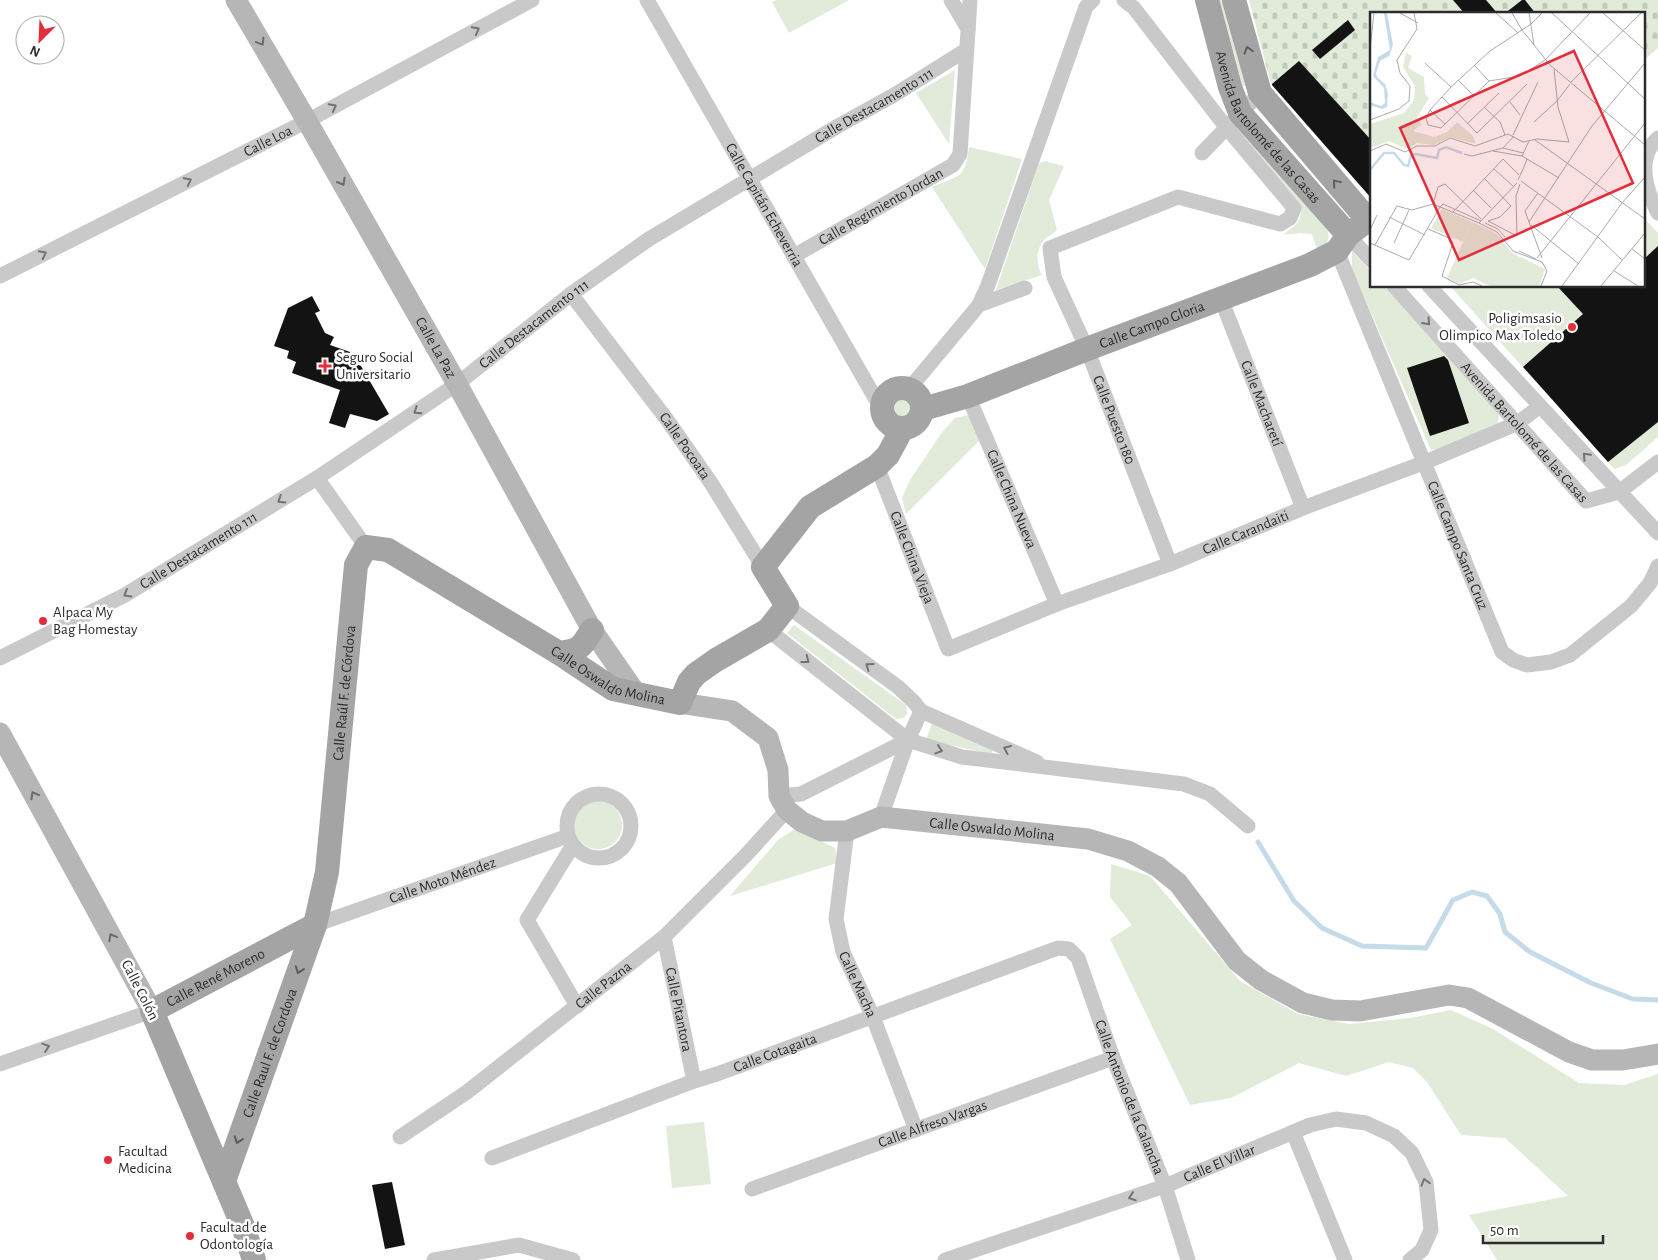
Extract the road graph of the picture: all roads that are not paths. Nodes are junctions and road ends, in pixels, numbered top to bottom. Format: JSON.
{"nodes":[{"id":1,"x":236,"y":0,"type":"edge"},
{"id":2,"x":532,"y":0,"type":"edge"},
{"id":3,"x":646,"y":0,"type":"edge"},
{"id":4,"x":951,"y":0,"type":"edge"},
{"id":5,"x":970,"y":0,"type":"edge"},
{"id":6,"x":1092,"y":0,"type":"edge"},
{"id":7,"x":1207,"y":0,"type":"edge"},
{"id":8,"x":1234,"y":0,"type":"edge"},
{"id":9,"x":1134,"y":3,"type":"edge"},
{"id":10,"x":968,"y":29,"type":"junction"},
{"id":11,"x":966,"y":50,"type":"junction"},
{"id":12,"x":1260,"y":93,"type":"junction"},
{"id":13,"x":1233,"y":120,"type":"junction"},
{"id":14,"x":307,"y":121,"type":"junction"},
{"id":15,"x":1658,"y":138,"type":"edge"},
{"id":16,"x":1202,"y":153,"type":"dead end"},
{"id":17,"x":1646,"y":159,"type":"edge"},
{"id":18,"x":750,"y":180,"type":"junction"},
{"id":19,"x":1646,"y":184,"type":"edge"},
{"id":20,"x":1658,"y":213,"type":"edge"},
{"id":21,"x":1370,"y":222,"type":"edge"},
{"id":22,"x":1343,"y":243,"type":"junction"},
{"id":23,"x":794,"y":256,"type":"junction"},
{"id":24,"x":1370,"y":260,"type":"edge"},
{"id":25,"x":0,"y":276,"type":"edge"},
{"id":26,"x":1025,"y":288,"type":"dead end"},
{"id":27,"x":1396,"y":288,"type":"edge"},
{"id":28,"x":1431,"y":288,"type":"edge"},
{"id":29,"x":571,"y":294,"type":"junction"},
{"id":30,"x":1221,"y":300,"type":"junction"},
{"id":31,"x":979,"y":305,"type":"junction"},
{"id":32,"x":1086,"y":349,"type":"junction"},
{"id":33,"x":457,"y":384,"type":"junction"},
{"id":34,"x":909,"y":389,"type":"junction"},
{"id":35,"x":968,"y":396,"type":"junction"},
{"id":36,"x":1540,"y":406,"type":"junction"},
{"id":37,"x":923,"y":409,"type":"junction"},
{"id":38,"x":882,"y":410,"type":"junction"},
{"id":39,"x":1518,"y":423,"type":"junction"},
{"id":40,"x":902,"y":429,"type":"junction"},
{"id":41,"x":1658,"y":462,"type":"edge"},
{"id":42,"x":1423,"y":463,"type":"junction"},
{"id":43,"x":877,"y":466,"type":"junction"},
{"id":44,"x":317,"y":478,"type":"junction"},
{"id":45,"x":1619,"y":492,"type":"junction"},
{"id":46,"x":1304,"y":508,"type":"junction"},
{"id":47,"x":1658,"y":533,"type":"edge"},
{"id":48,"x":366,"y":547,"type":"junction"},
{"id":49,"x":1170,"y":564,"type":"junction"},
{"id":50,"x":1658,"y":566,"type":"edge"},
{"id":51,"x":763,"y":567,"type":"junction"},
{"id":52,"x":1056,"y":604,"type":"junction"},
{"id":53,"x":787,"y":606,"type":"junction"},
{"id":54,"x":592,"y":630,"type":"junction"},
{"id":55,"x":768,"y":630,"type":"junction"},
{"id":56,"x":948,"y":649,"type":"joint"},
{"id":57,"x":559,"y":654,"type":"junction"},
{"id":58,"x":0,"y":658,"type":"edge"},
{"id":59,"x":637,"y":696,"type":"junction"},
{"id":60,"x":680,"y":703,"type":"junction"},
{"id":61,"x":921,"y":711,"type":"junction"},
{"id":62,"x":0,"y":733,"type":"edge"},
{"id":63,"x":908,"y":740,"type":"junction"},
{"id":64,"x":1052,"y":768,"type":"junction"},
{"id":65,"x":783,"y":803,"type":"junction"},
{"id":66,"x":881,"y":817,"type":"junction"},
{"id":67,"x":1248,"y":826,"type":"dead end"},
{"id":68,"x":848,"y":831,"type":"junction"},
{"id":69,"x":571,"y":840,"type":"junction"},
{"id":70,"x":315,"y":924,"type":"junction"},
{"id":71,"x":664,"y":937,"type":"junction"},
{"id":72,"x":1058,"y":948,"type":"joint"},
{"id":73,"x":577,"y":1006,"type":"junction"},
{"id":74,"x":152,"y":1011,"type":"junction"},
{"id":75,"x":872,"y":1017,"type":"junction"},
{"id":76,"x":1658,"y":1054,"type":"edge"},
{"id":77,"x":1114,"y":1058,"type":"junction"},
{"id":78,"x":0,"y":1064,"type":"edge"},
{"id":79,"x":694,"y":1081,"type":"junction"},
{"id":80,"x":916,"y":1130,"type":"junction"},
{"id":81,"x":1293,"y":1132,"type":"junction"},
{"id":82,"x":400,"y":1137,"type":"dead end"},
{"id":83,"x":492,"y":1158,"type":"dead end"},
{"id":84,"x":224,"y":1181,"type":"junction"},
{"id":85,"x":1165,"y":1186,"type":"junction"},
{"id":86,"x":752,"y":1189,"type":"dead end"},
{"id":87,"x":955,"y":1258,"type":"edge"},
{"id":88,"x":254,"y":1260,"type":"edge"},
{"id":89,"x":434,"y":1260,"type":"edge"},
{"id":90,"x":573,"y":1260,"type":"edge"},
{"id":91,"x":1188,"y":1260,"type":"edge"},
{"id":92,"x":1345,"y":1260,"type":"edge"},
{"id":93,"x":1410,"y":1260,"type":"edge"}],
"edges":[{"from":1,"to":14,"type":"main road","name":"Calle La Paz","one_way":true},
{"from":14,"to":2,"type":"street","name":"Calle Loa","one_way":true},
{"from":3,"to":18,"type":"street","name":"Calle Capitán Echeverria"},
{"from":4,"to":10,"type":"street"},
{"from":5,"to":10,"type":"street","name":"Calle Regimiento Jordan"},
{"from":6,"to":31,"type":"street"},
{"from":7,"to":13,"type":"main road","name":"Avenida Bartolomé de las Casas"},
{"from":12,"to":8,"type":"main road","name":"Avenida Bartolomé de las Casas","one_way":true},
{"from":9,"to":13,"type":"street"},
{"from":10,"to":11,"type":"street","name":"Calle Regimiento Jordan"},
{"from":11,"to":18,"type":"street","name":"Calle Destacamento 111"},
{"from":11,"to":23,"type":"street","name":"Calle Regimiento Jordan"},
{"from":12,"to":13,"type":"street"},
{"from":21,"to":12,"type":"main road","name":"Avenida Bartolomé de las Casas","one_way":true},
{"from":13,"to":16,"type":"street"},
{"from":13,"to":22,"type":"main road","name":"Avenida Bartolomé de las Casas"},
{"from":13,"to":32,"type":"street","name":"Calle Puesto 180"},
{"from":25,"to":14,"type":"street","name":"Calle Loa","one_way":true},
{"from":14,"to":33,"type":"main road","name":"Calle La Paz","one_way":true},
{"from":15,"to":17,"type":"street"},
{"from":18,"to":23,"type":"street","name":"Calle Capitán Echeverria"},
{"from":18,"to":29,"type":"street","name":"Calle Destacamento 111"},
{"from":19,"to":20,"type":"street"},
{"from":21,"to":22,"type":"main road","name":"Calle Campo Gloria"},
{"from":22,"to":24,"type":"street","name":"Avenida Bartolomé de las Casas"},
{"from":22,"to":30,"type":"main road","name":"Calle Campo Gloria"},
{"from":22,"to":42,"type":"street","name":"Calle Campo Santa Cruz"},
{"from":23,"to":38,"type":"street","name":"Calle Capitán Echeverria"},
{"from":26,"to":31,"type":"street"},
{"from":27,"to":39,"type":"street","name":"Avenida Bartolomé de las Casas","one_way":true},
{"from":28,"to":36,"type":"street","name":"Avenida Bartolomé de las Casas"},
{"from":29,"to":33,"type":"street","name":"Calle Destacamento 111"},
{"from":29,"to":51,"type":"street","name":"Calle Pocoata"},
{"from":30,"to":32,"type":"main road","name":"Calle Campo Gloria"},
{"from":30,"to":46,"type":"street","name":"Calle Macharetí"},
{"from":31,"to":34,"type":"street"},
{"from":32,"to":35,"type":"main road","name":"Calle Campo Gloria"},
{"from":32,"to":49,"type":"street","name":"Calle Puesto 180"},
{"from":33,"to":44,"type":"street","name":"Calle Destacamento 111","one_way":true},
{"from":33,"to":54,"type":"main road","name":"Calle La Paz"},
{"from":34,"to":37,"type":"main road"},
{"from":34,"to":38,"type":"main road"},
{"from":35,"to":37,"type":"main road","name":"Calle Campo Gloria"},
{"from":35,"to":52,"type":"street","name":"Calle China Nueva"},
{"from":36,"to":39,"type":"street","name":"Calle Carandaiti"},
{"from":45,"to":36,"type":"street","name":"Avenida Bartolomé de las Casas","one_way":true},
{"from":37,"to":40,"type":"main road"},
{"from":38,"to":40,"type":"main road"},
{"from":39,"to":42,"type":"street","name":"Calle Carandaiti"},
{"from":39,"to":45,"type":"street","name":"Avenida Bartolomé de las Casas"},
{"from":40,"to":43,"type":"main road"},
{"from":41,"to":45,"type":"street"},
{"from":42,"to":46,"type":"street","name":"Calle Carandaiti"},
{"from":42,"to":50,"type":"street","name":"Calle Campo Santa Cruz"},
{"from":43,"to":51,"type":"main road"},
{"from":43,"to":56,"type":"street","name":"Calle China Vieja"},
{"from":44,"to":48,"type":"street"},
{"from":44,"to":58,"type":"street","name":"Calle Destacamento 111","one_way":true},
{"from":45,"to":47,"type":"street"},
{"from":46,"to":49,"type":"street","name":"Calle Carandaiti"},
{"from":48,"to":57,"type":"main road","name":"Calle Oswaldo Molina"},
{"from":48,"to":70,"type":"main road","name":"Calle Raúl F. de Córdova"},
{"from":49,"to":52,"type":"street","name":"Calle Carandaiti"},
{"from":51,"to":53,"type":"main road","name":"Calle Pocoata"},
{"from":52,"to":56,"type":"street","name":"Calle Carandaiti"},
{"from":53,"to":55,"type":"main road"},
{"from":61,"to":53,"type":"street","one_way":true},
{"from":54,"to":57,"type":"main road"},
{"from":54,"to":59,"type":"main road","name":"Calle La Paz"},
{"from":55,"to":60,"type":"main road"},
{"from":55,"to":63,"type":"street","one_way":true},
{"from":57,"to":59,"type":"main road","name":"Calle Oswaldo Molina"},
{"from":59,"to":60,"type":"main road","name":"Calle Oswaldo Molina"},
{"from":60,"to":65,"type":"main road","name":"Calle Oswaldo Molina"},
{"from":61,"to":63,"type":"street"},
{"from":64,"to":61,"type":"street","one_way":true},
{"from":74,"to":62,"type":"main road","name":"Calle Colón","one_way":true},
{"from":63,"to":64,"type":"street","one_way":true},
{"from":63,"to":65,"type":"street"},
{"from":63,"to":66,"type":"street"},
{"from":64,"to":67,"type":"street"},
{"from":65,"to":68,"type":"main road","name":"Calle Oswaldo Molina"},
{"from":65,"to":71,"type":"street","name":"Calle Pazna"},
{"from":66,"to":68,"type":"main road","name":"Calle Oswaldo Molina"},
{"from":66,"to":76,"type":"main road","name":"Calle Oswaldo Molina"},
{"from":68,"to":75,"type":"street","name":"Calle Macha"},
{"from":69,"to":69,"type":"street"},
{"from":69,"to":70,"type":"street","name":"Calle Moto Méndez"},
{"from":69,"to":73,"type":"street"},
{"from":70,"to":74,"type":"main road","name":"Calle René Moreno"},
{"from":70,"to":84,"type":"main road","name":"Calle Raul F. de Cordova","one_way":true},
{"from":71,"to":73,"type":"street","name":"Calle Pazna"},
{"from":71,"to":79,"type":"street","name":"Calle Pitantora"},
{"from":72,"to":75,"type":"street","name":"Calle Cotagaita"},
{"from":72,"to":77,"type":"street","name":"Calle Antonio de la Calancha"},
{"from":73,"to":82,"type":"street","name":"Calle Pazna"},
{"from":78,"to":74,"type":"street","name":"Calle René Moreno","one_way":true},
{"from":74,"to":84,"type":"main road","name":"Calle Colón"},
{"from":75,"to":79,"type":"street","name":"Calle Cotagaita"},
{"from":75,"to":80,"type":"street","name":"Calle Macha"},
{"from":77,"to":80,"type":"street","name":"Calle Alfreso Vargas"},
{"from":77,"to":85,"type":"street","name":"Calle Antonio de la Calancha"},
{"from":79,"to":83,"type":"street","name":"Calle Cotagaita"},
{"from":80,"to":86,"type":"street","name":"Calle Alfreso Vargas"},
{"from":81,"to":85,"type":"street","name":"Calle El Villar"},
{"from":81,"to":92,"type":"street"},
{"from":93,"to":81,"type":"street","name":"Calle El Villar","one_way":true},
{"from":84,"to":88,"type":"main road","name":"Calle Colón"},
{"from":85,"to":87,"type":"street","name":"Calle El Villar","one_way":true},
{"from":85,"to":91,"type":"street","name":"Calle Antonio de la Calancha"},
{"from":89,"to":90,"type":"street"}]}
